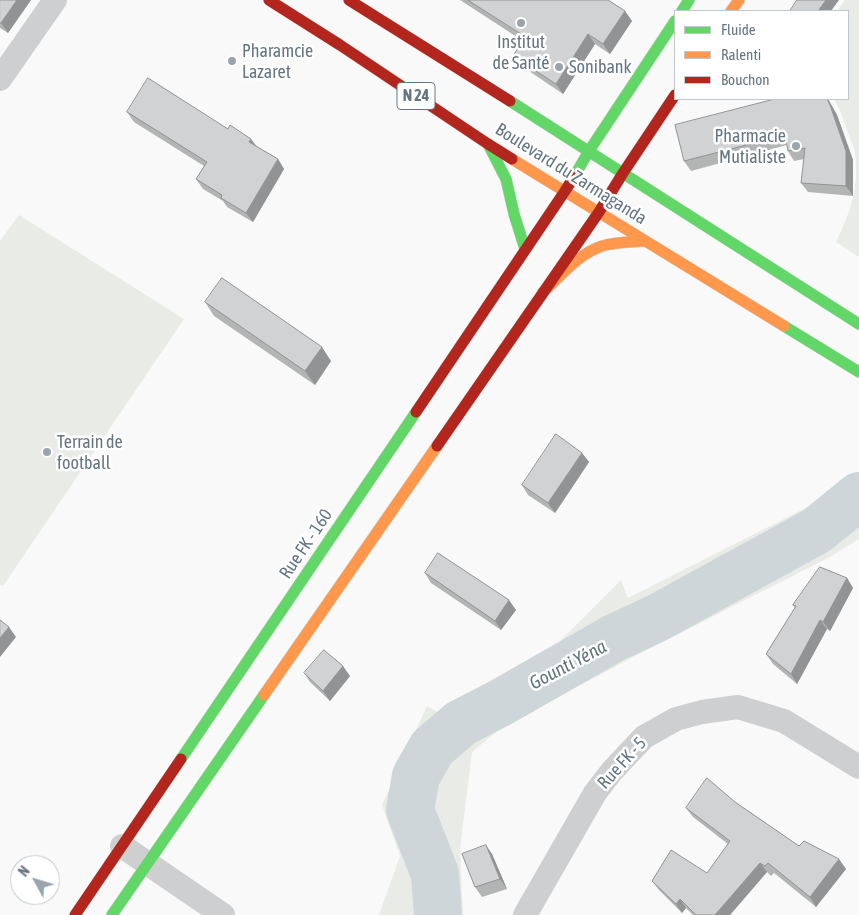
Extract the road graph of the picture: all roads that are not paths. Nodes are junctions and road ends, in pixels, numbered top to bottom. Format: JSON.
{"nodes":[{"id":1,"x":55,"y":0,"type":"edge"},
{"id":2,"x":269,"y":0,"type":"edge"},
{"id":3,"x":349,"y":0,"type":"edge"},
{"id":4,"x":674,"y":23,"type":"edge"},
{"id":5,"x":0,"y":79,"type":"edge"},
{"id":6,"x":674,"y":97,"type":"edge"},
{"id":7,"x":488,"y":144,"type":"junction"},
{"id":8,"x":589,"y":151,"type":"junction"},
{"id":9,"x":623,"y":174,"type":"junction"},
{"id":10,"x":564,"y":191,"type":"junction"},
{"id":11,"x":599,"y":212,"type":"junction"},
{"id":12,"x":646,"y":241,"type":"junction"},
{"id":13,"x":525,"y":249,"type":"junction"},
{"id":14,"x":543,"y":292,"type":"junction"},
{"id":15,"x":859,"y":324,"type":"edge"},
{"id":16,"x":859,"y":372,"type":"edge"},
{"id":17,"x":859,"y":768,"type":"edge"},
{"id":18,"x":122,"y":846,"type":"junction"},
{"id":19,"x":147,"y":864,"type":"junction"},
{"id":20,"x":75,"y":915,"type":"edge"},
{"id":21,"x":112,"y":915,"type":"edge"},
{"id":22,"x":223,"y":915,"type":"edge"},
{"id":23,"x":525,"y":915,"type":"edge"}],
"edges":[{"from":1,"to":5,"type":"street"},
{"from":2,"to":7,"type":"main road","name":"Boulevard du Zarmaganda","number":"N 24"},
{"from":3,"to":8,"type":"main road","name":"Boulevard du Zarmaganda","number":"N 24"},
{"from":4,"to":8,"type":"main road","name":"Rue FK - 160"},
{"from":6,"to":9,"type":"main road"},
{"from":7,"to":10,"type":"main road","name":"Boulevard du Zarmaganda","number":"N 24"},
{"from":7,"to":13,"type":"main road"},
{"from":8,"to":9,"type":"main road","name":"Boulevard du Zarmaganda","number":"N 24"},
{"from":8,"to":10,"type":"main road","name":"Rue FK - 160"},
{"from":9,"to":11,"type":"main road"},
{"from":9,"to":15,"type":"main road","name":"Boulevard du Zarmaganda","number":"N 24"},
{"from":10,"to":11,"type":"main road","name":"Boulevard du Zarmaganda","number":"N 24"},
{"from":10,"to":13,"type":"main road","name":"Rue FK - 160"},
{"from":11,"to":12,"type":"main road","name":"Boulevard du Zarmaganda","number":"N 24"},
{"from":11,"to":14,"type":"main road"},
{"from":12,"to":14,"type":"main road"},
{"from":12,"to":16,"type":"main road","name":"Boulevard du Zarmaganda","number":"N 24"},
{"from":13,"to":18,"type":"main road","name":"Rue FK - 160"},
{"from":14,"to":19,"type":"main road"},
{"from":17,"to":23,"type":"street","name":"Rue FK - 5"},
{"from":18,"to":19,"type":"street"},
{"from":18,"to":20,"type":"main road","name":"Rue FK - 160"},
{"from":19,"to":21,"type":"main road"},
{"from":19,"to":22,"type":"street"}]}
